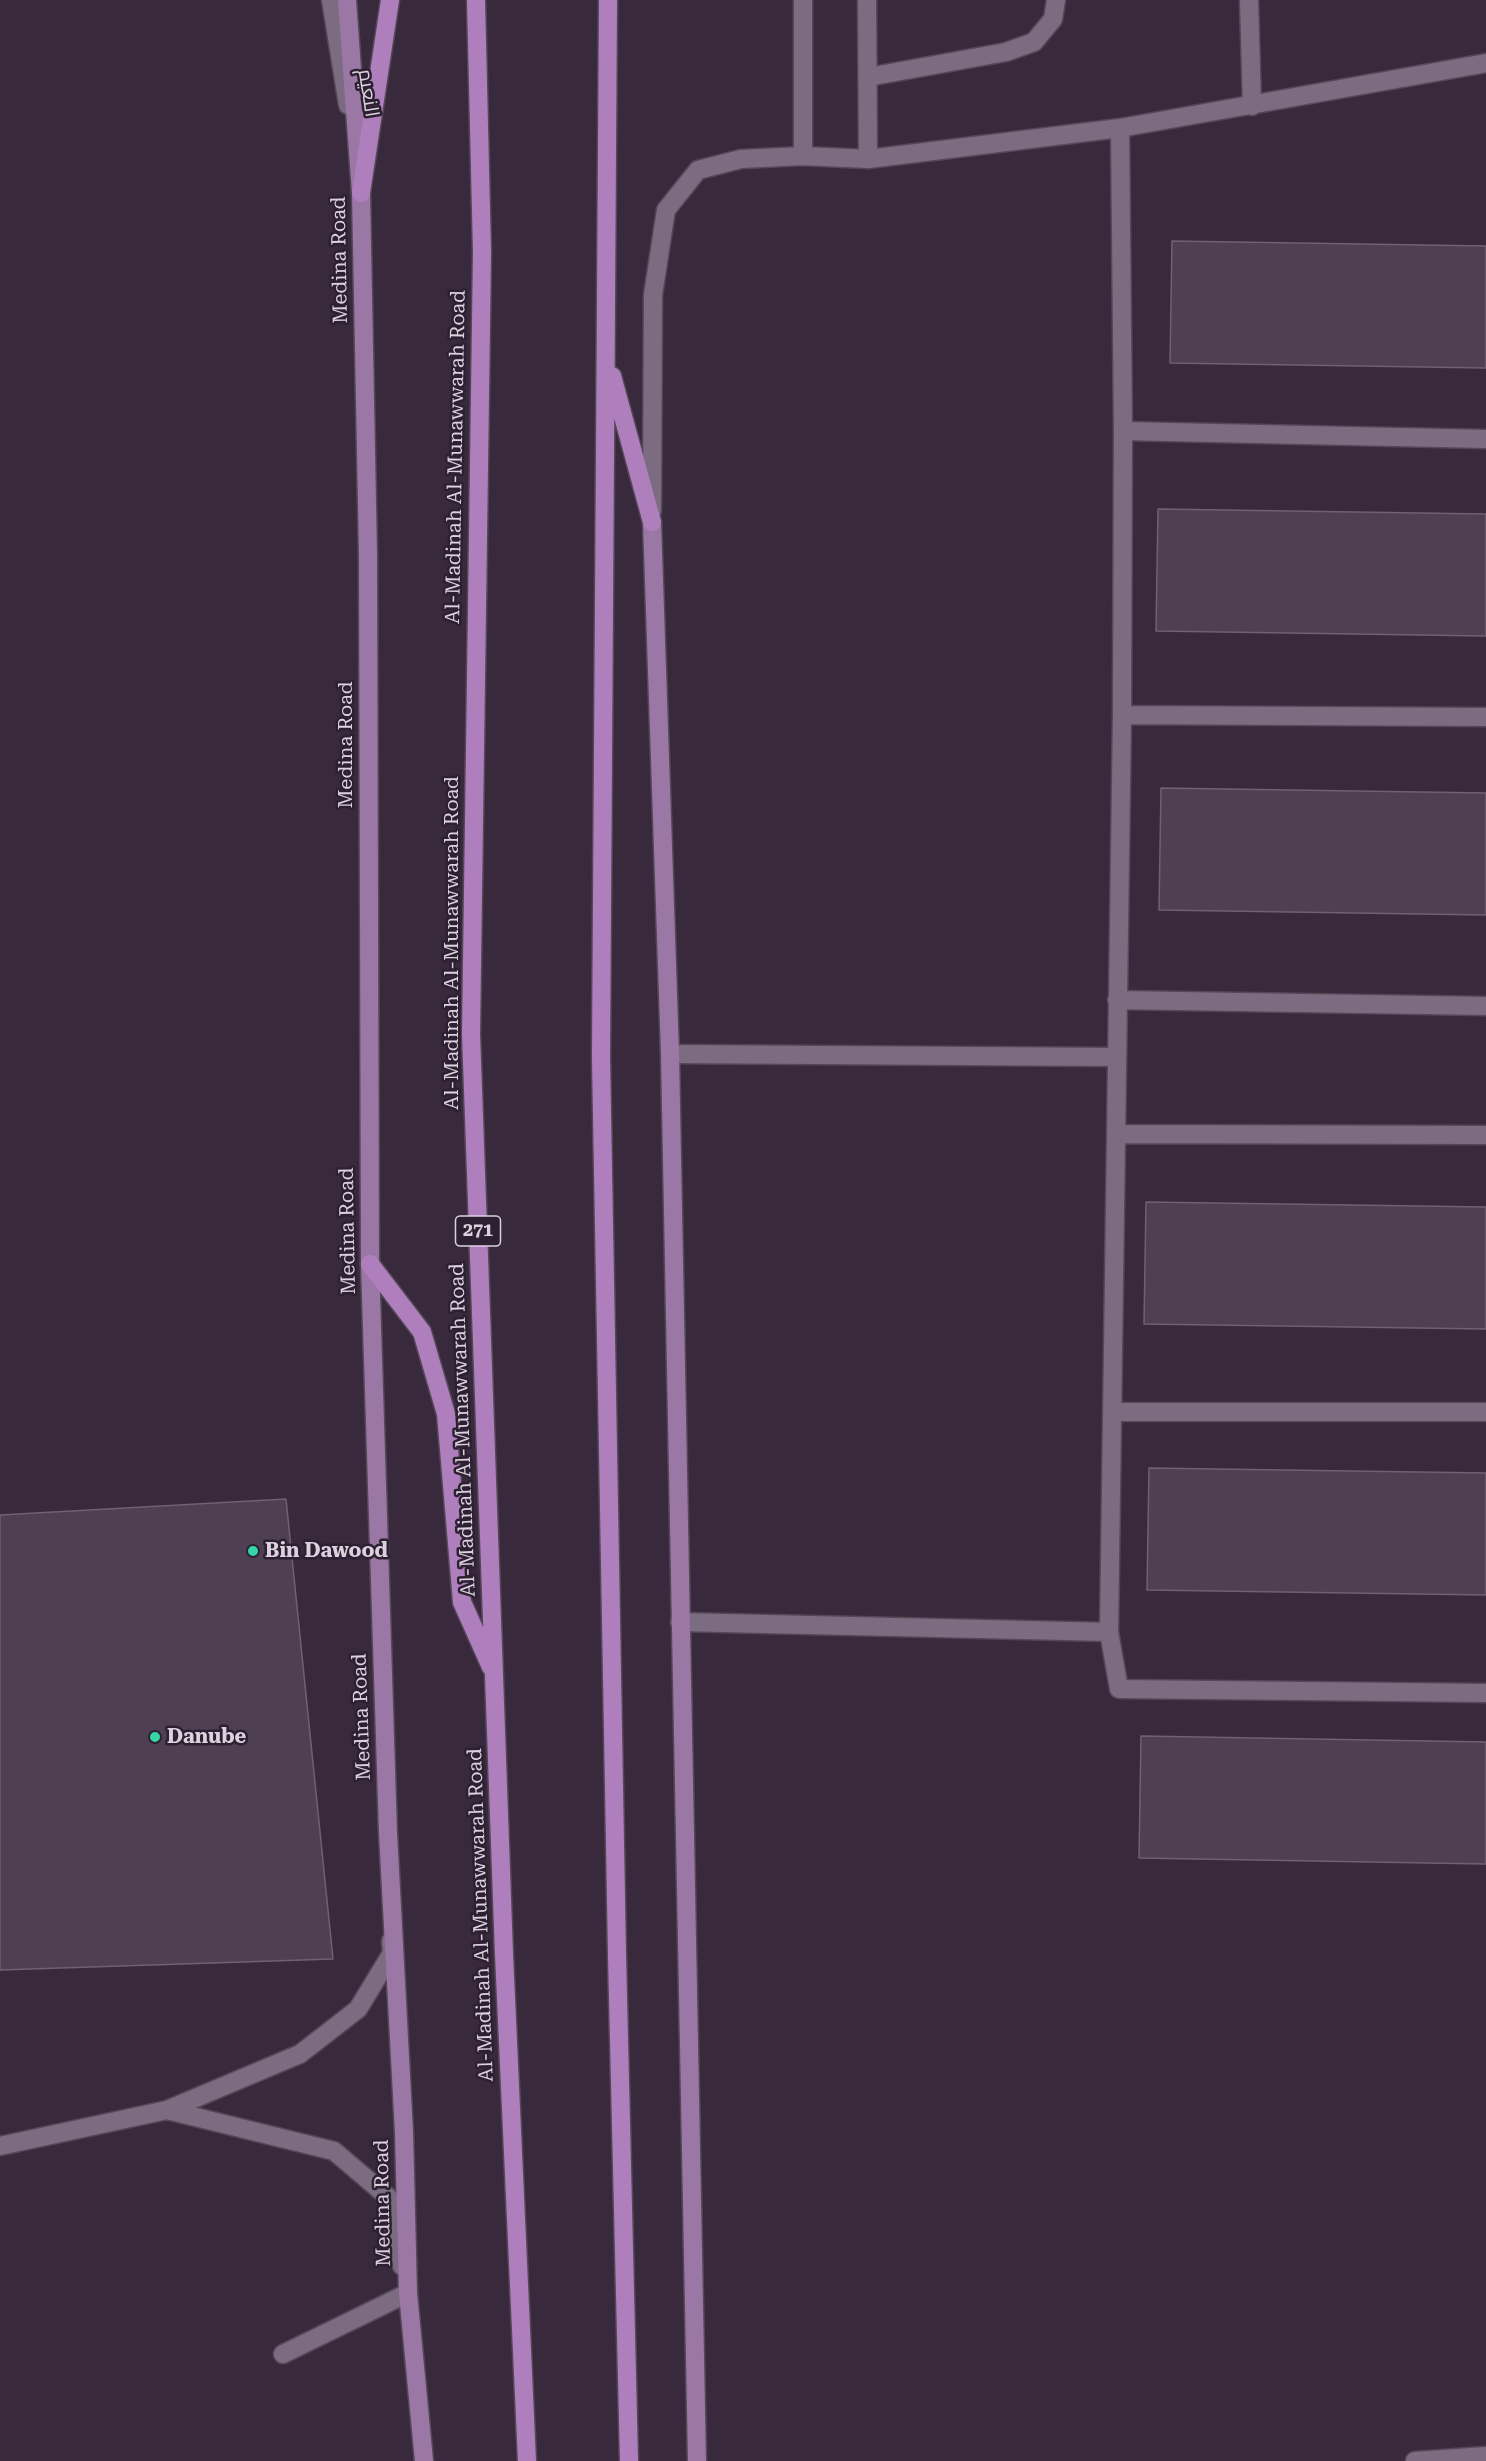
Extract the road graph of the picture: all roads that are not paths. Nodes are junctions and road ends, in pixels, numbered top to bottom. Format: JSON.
{"nodes":[{"id":1,"x":331,"y":0,"type":"edge"},
{"id":2,"x":347,"y":0,"type":"edge"},
{"id":3,"x":390,"y":0,"type":"edge"},
{"id":4,"x":476,"y":0,"type":"edge"},
{"id":5,"x":608,"y":0,"type":"edge"},
{"id":6,"x":802,"y":0,"type":"edge"},
{"id":7,"x":867,"y":0,"type":"edge"},
{"id":8,"x":1056,"y":0,"type":"edge"},
{"id":9,"x":1249,"y":0,"type":"edge"},
{"id":10,"x":1486,"y":63,"type":"edge"},
{"id":11,"x":868,"y":77,"type":"junction"},
{"id":12,"x":1252,"y":106,"type":"junction"},
{"id":13,"x":1120,"y":128,"type":"junction"},
{"id":14,"x":803,"y":156,"type":"junction"},
{"id":15,"x":868,"y":159,"type":"junction"},
{"id":16,"x":362,"y":193,"type":"junction"},
{"id":17,"x":606,"y":355,"type":"junction"},
{"id":18,"x":1124,"y":431,"type":"junction"},
{"id":19,"x":1486,"y":439,"type":"edge"},
{"id":20,"x":652,"y":522,"type":"junction"},
{"id":21,"x":1122,"y":715,"type":"junction"},
{"id":22,"x":1486,"y":717,"type":"edge"},
{"id":23,"x":1117,"y":1000,"type":"junction"},
{"id":24,"x":1486,"y":1006,"type":"edge"},
{"id":25,"x":670,"y":1054,"type":"junction"},
{"id":26,"x":1116,"y":1058,"type":"junction"},
{"id":27,"x":1116,"y":1134,"type":"junction"},
{"id":28,"x":1486,"y":1135,"type":"edge"},
{"id":29,"x":370,"y":1264,"type":"junction"},
{"id":30,"x":1112,"y":1412,"type":"junction"},
{"id":31,"x":1486,"y":1412,"type":"edge"},
{"id":32,"x":680,"y":1622,"type":"junction"},
{"id":33,"x":1109,"y":1632,"type":"junction"},
{"id":34,"x":495,"y":1674,"type":"junction"},
{"id":35,"x":1486,"y":1693,"type":"edge"},
{"id":36,"x":388,"y":1833,"type":"junction"},
{"id":37,"x":167,"y":2110,"type":"junction"},
{"id":38,"x":0,"y":2146,"type":"edge"},
{"id":39,"x":408,"y":2293,"type":"junction"},
{"id":40,"x":283,"y":2354,"type":"dead end"},
{"id":41,"x":1486,"y":2456,"type":"edge"},
{"id":42,"x":423,"y":2461,"type":"edge"},
{"id":43,"x":527,"y":2461,"type":"edge"},
{"id":44,"x":629,"y":2461,"type":"edge"},
{"id":45,"x":697,"y":2461,"type":"edge"},
{"id":46,"x":1414,"y":2461,"type":"edge"}],
"edges":[{"from":1,"to":16,"type":"street","name":"النعيم"},
{"from":2,"to":16,"type":"main road","name":"Medina Road"},
{"from":3,"to":16,"type":"highway"},
{"from":4,"to":34,"type":"highway","name":"Al-Madinah Al-Munawwarah Road","number":"271"},
{"from":5,"to":17,"type":"highway"},
{"from":6,"to":14,"type":"street"},
{"from":7,"to":11,"type":"street"},
{"from":8,"to":11,"type":"street"},
{"from":9,"to":12,"type":"street"},
{"from":10,"to":12,"type":"street"},
{"from":11,"to":15,"type":"street"},
{"from":12,"to":13,"type":"street"},
{"from":13,"to":15,"type":"street"},
{"from":13,"to":18,"type":"street"},
{"from":14,"to":15,"type":"street"},
{"from":14,"to":20,"type":"street"},
{"from":16,"to":29,"type":"main road","name":"Medina Road"},
{"from":17,"to":20,"type":"highway"},
{"from":17,"to":44,"type":"highway"},
{"from":18,"to":19,"type":"street"},
{"from":18,"to":21,"type":"street"},
{"from":20,"to":25,"type":"main road"},
{"from":21,"to":22,"type":"street"},
{"from":21,"to":23,"type":"street"},
{"from":23,"to":24,"type":"street"},
{"from":23,"to":26,"type":"street"},
{"from":25,"to":26,"type":"street"},
{"from":25,"to":32,"type":"main road"},
{"from":26,"to":27,"type":"street"},
{"from":27,"to":28,"type":"street"},
{"from":27,"to":30,"type":"street"},
{"from":29,"to":34,"type":"highway"},
{"from":29,"to":36,"type":"main road","name":"Medina Road"},
{"from":30,"to":31,"type":"street"},
{"from":30,"to":33,"type":"street"},
{"from":32,"to":33,"type":"street"},
{"from":32,"to":45,"type":"main road"},
{"from":33,"to":35,"type":"street"},
{"from":34,"to":43,"type":"highway","name":"Al-Madinah Al-Munawwarah Road","number":"271"},
{"from":36,"to":37,"type":"street"},
{"from":36,"to":39,"type":"main road","name":"Medina Road"},
{"from":37,"to":38,"type":"street"},
{"from":37,"to":39,"type":"street"},
{"from":39,"to":40,"type":"street"},
{"from":39,"to":42,"type":"main road","name":"Medina Road"},
{"from":41,"to":46,"type":"street"}]}
